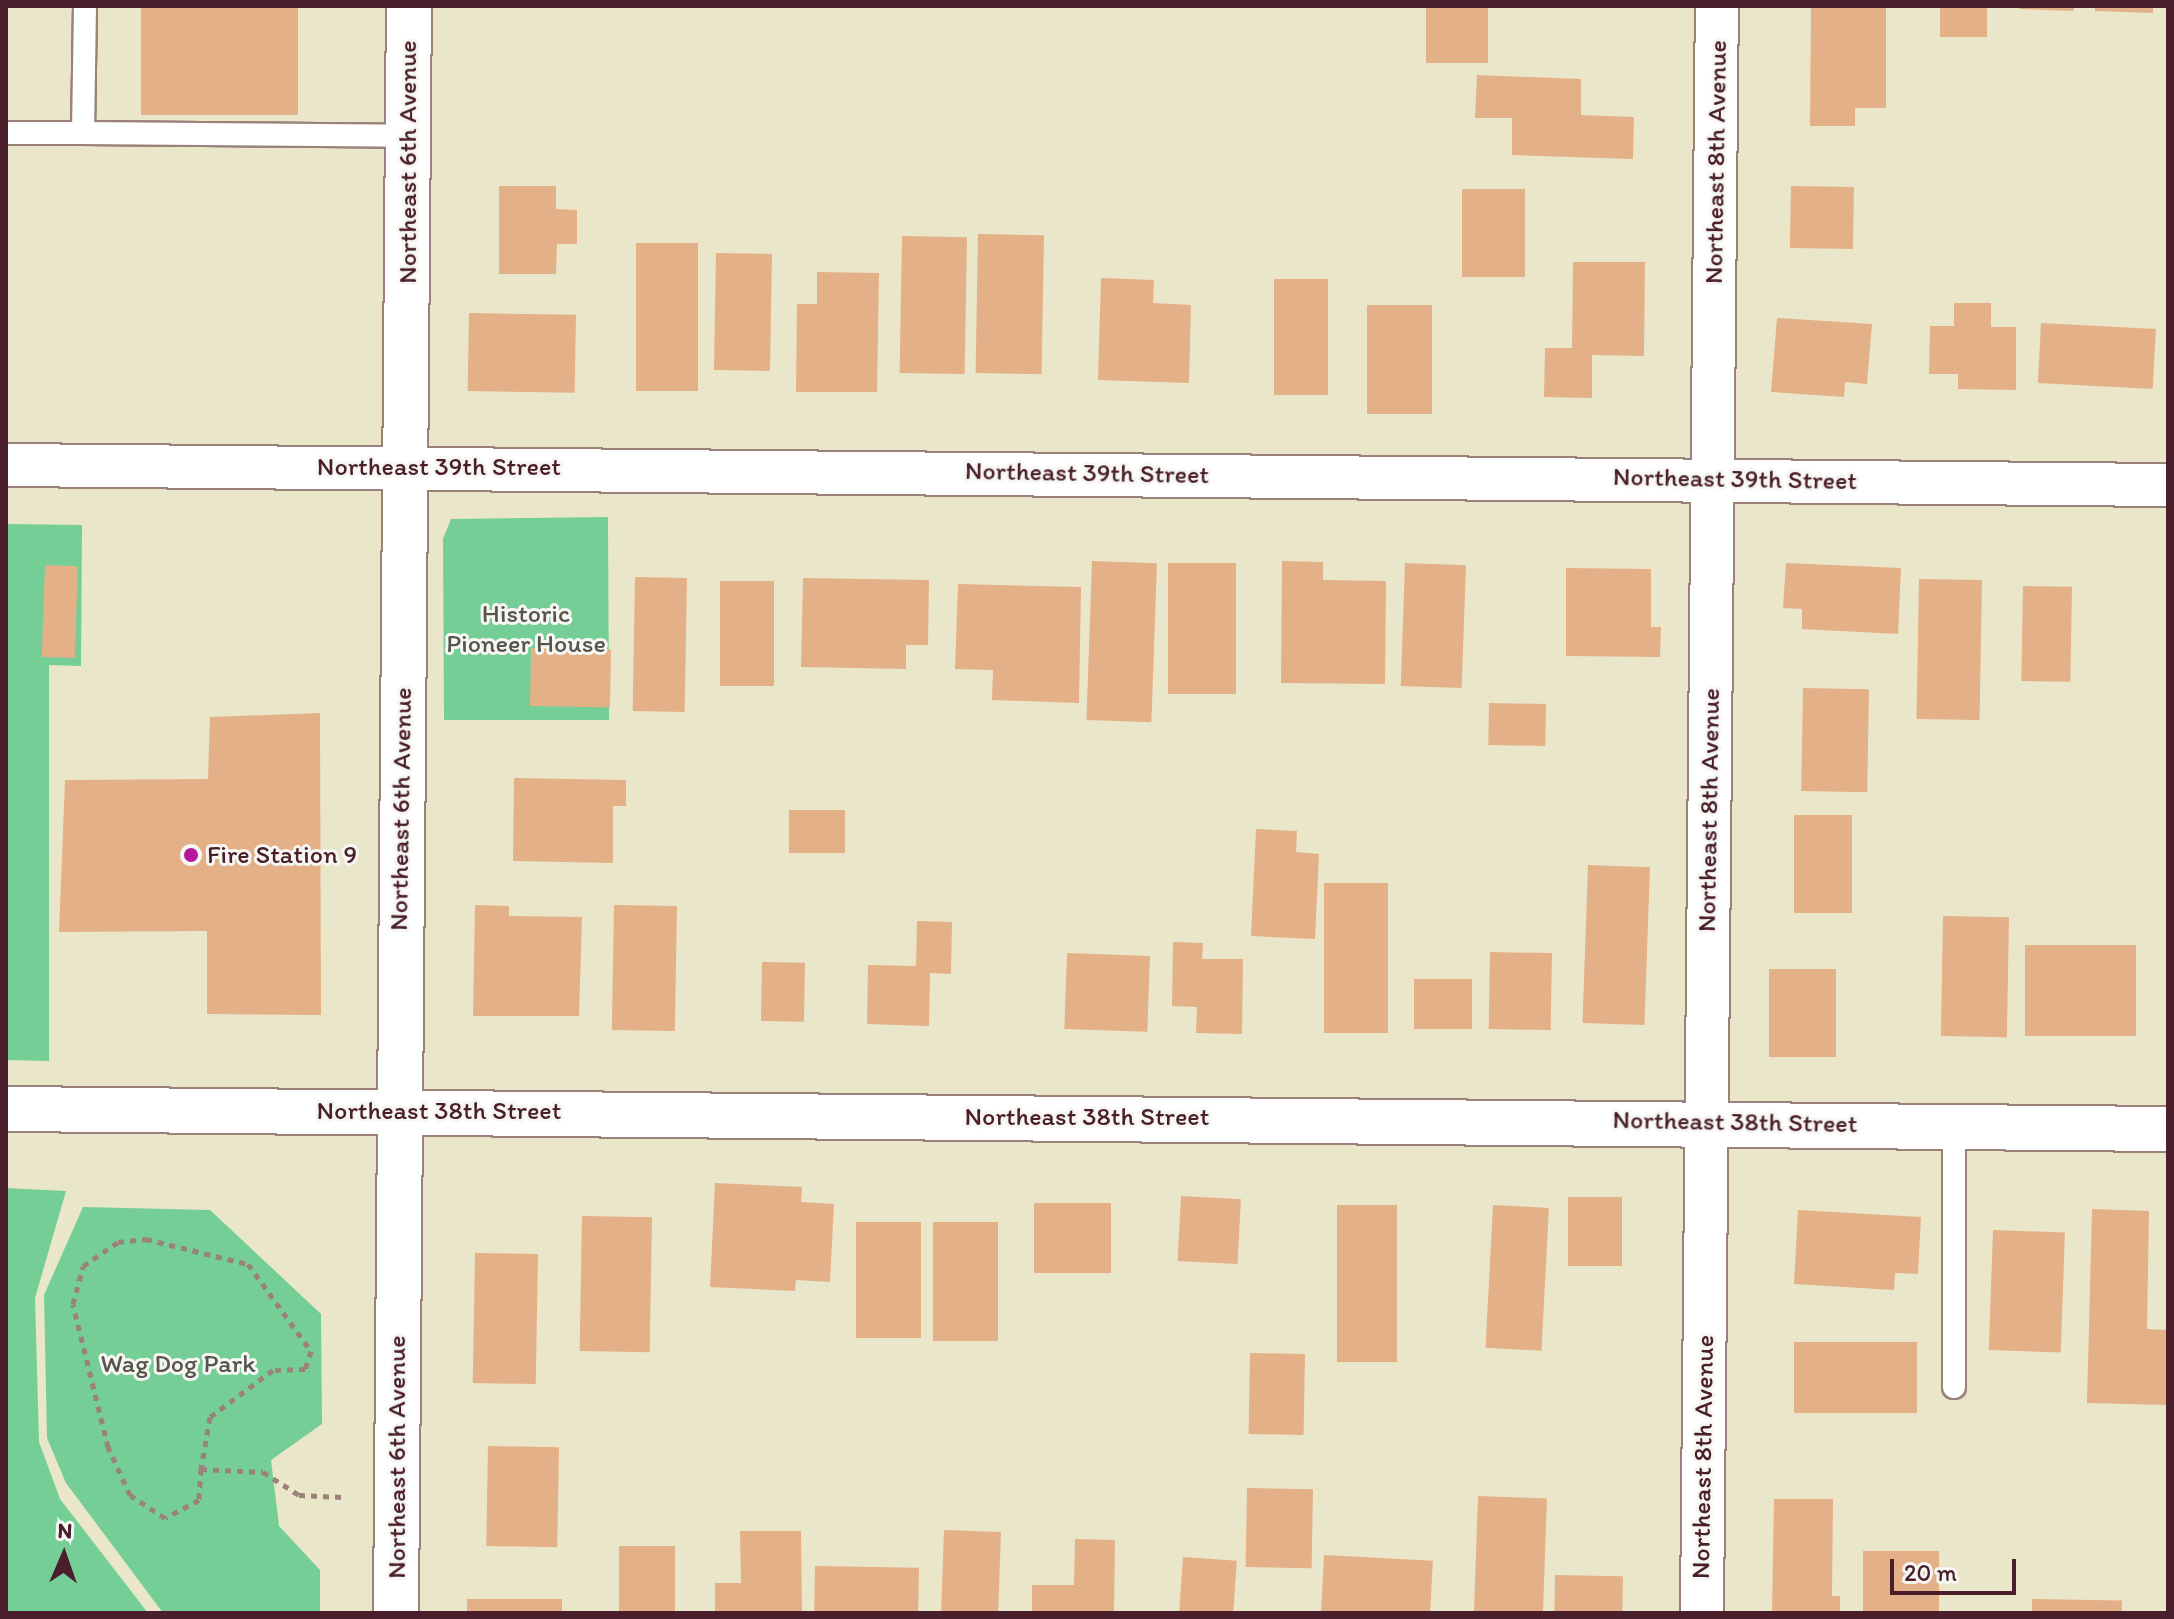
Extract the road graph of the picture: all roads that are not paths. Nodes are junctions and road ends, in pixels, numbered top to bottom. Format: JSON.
{"nodes":[{"id":1,"x":85,"y":6,"type":"edge"},
{"id":2,"x":409,"y":6,"type":"edge"},
{"id":3,"x":1717,"y":6,"type":"edge"},
{"id":4,"x":6,"y":133,"type":"edge"},
{"id":5,"x":83,"y":133,"type":"junction"},
{"id":6,"x":408,"y":136,"type":"junction"},
{"id":7,"x":6,"y":465,"type":"edge"},
{"id":8,"x":405,"y":466,"type":"junction"},
{"id":9,"x":1713,"y":479,"type":"junction"},
{"id":10,"x":2168,"y":485,"type":"edge"},
{"id":11,"x":6,"y":1109,"type":"edge"},
{"id":12,"x":398,"y":1111,"type":"junction"},
{"id":13,"x":1702,"y":1124,"type":"junction"},
{"id":14,"x":1954,"y":1126,"type":"junction"},
{"id":15,"x":2168,"y":1129,"type":"edge"},
{"id":16,"x":1954,"y":1387,"type":"dead end"},
{"id":17,"x":396,"y":1613,"type":"edge"},
{"id":18,"x":1702,"y":1613,"type":"edge"}],
"edges":[{"from":1,"to":5,"type":"lane"},
{"from":2,"to":6,"type":"street","name":"Northeast 6th Avenue"},
{"from":3,"to":9,"type":"street","name":"Northeast 8th Avenue"},
{"from":4,"to":5,"type":"lane"},
{"from":5,"to":6,"type":"lane"},
{"from":6,"to":8,"type":"street","name":"Northeast 6th Avenue"},
{"from":7,"to":8,"type":"street","name":"Northeast 39th Street"},
{"from":8,"to":9,"type":"street","name":"Northeast 39th Street"},
{"from":8,"to":12,"type":"street","name":"Northeast 6th Avenue"},
{"from":9,"to":10,"type":"street","name":"Northeast 39th Street"},
{"from":9,"to":13,"type":"street","name":"Northeast 8th Avenue"},
{"from":11,"to":12,"type":"street","name":"Northeast 38th Street"},
{"from":12,"to":13,"type":"street","name":"Northeast 38th Street"},
{"from":12,"to":17,"type":"street","name":"Northeast 6th Avenue"},
{"from":13,"to":14,"type":"street","name":"Northeast 38th Street"},
{"from":13,"to":18,"type":"street","name":"Northeast 8th Avenue"},
{"from":14,"to":15,"type":"street","name":"Northeast 38th Street"},
{"from":14,"to":16,"type":"lane"}]}
